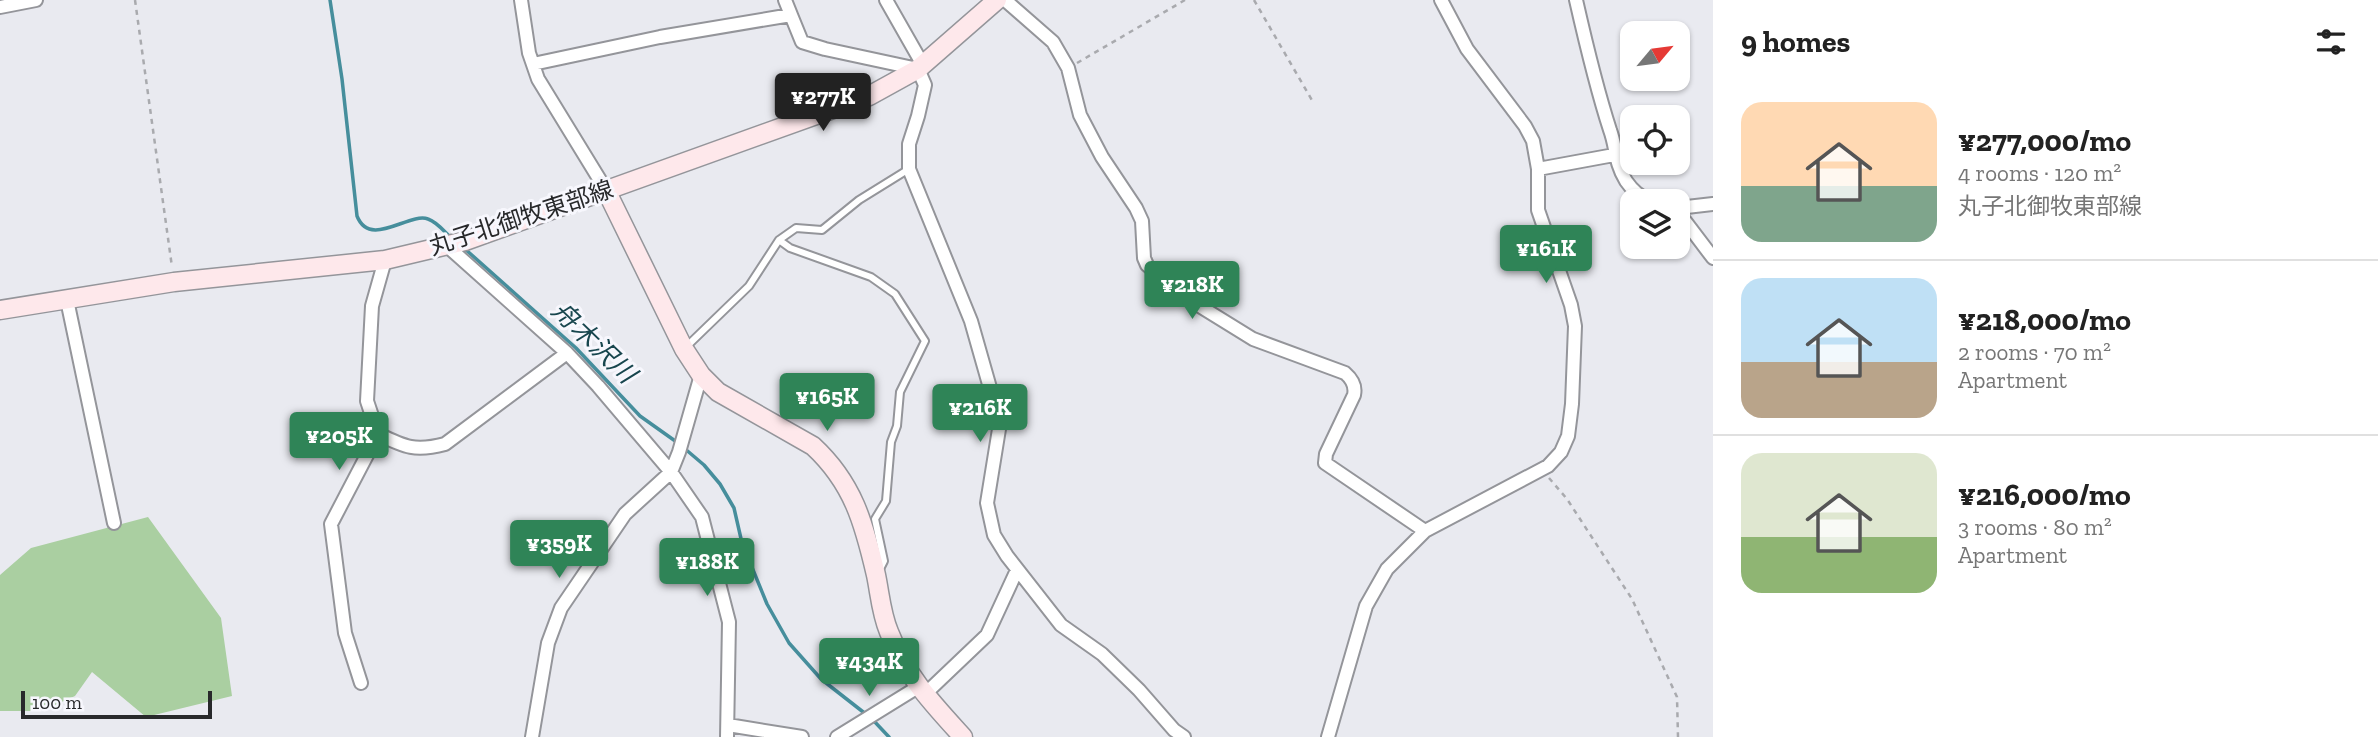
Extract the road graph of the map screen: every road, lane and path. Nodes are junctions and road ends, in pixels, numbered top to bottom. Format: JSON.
{"nodes":[{"id":1,"x":36,"y":0,"type":"edge"},
{"id":2,"x":135,"y":0,"type":"edge"},
{"id":3,"x":521,"y":0,"type":"edge"},
{"id":4,"x":785,"y":0,"type":"edge"},
{"id":5,"x":886,"y":0,"type":"edge"},
{"id":6,"x":997,"y":0,"type":"edge"},
{"id":7,"x":1005,"y":0,"type":"edge"},
{"id":8,"x":1185,"y":0,"type":"edge"},
{"id":9,"x":1254,"y":0,"type":"edge"},
{"id":10,"x":1441,"y":0,"type":"edge"},
{"id":11,"x":1576,"y":0,"type":"edge"},
{"id":12,"x":0,"y":7,"type":"edge"},
{"id":13,"x":791,"y":15,"type":"junction"},
{"id":14,"x":533,"y":64,"type":"junction"},
{"id":15,"x":921,"y":67,"type":"junction"},
{"id":16,"x":1068,"y":68,"type":"junction"},
{"id":17,"x":1313,"y":102,"type":"dead end"},
{"id":18,"x":1614,"y":155,"type":"junction"},
{"id":19,"x":909,"y":169,"type":"junction"},
{"id":20,"x":1538,"y":169,"type":"junction"},
{"id":21,"x":1632,"y":189,"type":"edge"},
{"id":22,"x":606,"y":190,"type":"junction"},
{"id":23,"x":1713,"y":204,"type":"edge"},
{"id":24,"x":1690,"y":207,"type":"edge"},
{"id":25,"x":1690,"y":228,"type":"edge"},
{"id":26,"x":779,"y":240,"type":"junction"},
{"id":27,"x":446,"y":245,"type":"junction"},
{"id":28,"x":1713,"y":258,"type":"edge"},
{"id":29,"x":384,"y":260,"type":"junction"},
{"id":30,"x":174,"y":282,"type":"junction"},
{"id":31,"x":67,"y":300,"type":"junction"},
{"id":32,"x":0,"y":310,"type":"edge"},
{"id":33,"x":684,"y":349,"type":"junction"},
{"id":34,"x":567,"y":353,"type":"junction"},
{"id":35,"x":701,"y":375,"type":"junction"},
{"id":36,"x":378,"y":434,"type":"junction"},
{"id":37,"x":1543,"y":470,"type":"junction"},
{"id":38,"x":671,"y":472,"type":"junction"},
{"id":39,"x":114,"y":523,"type":"dead end"},
{"id":40,"x":1425,"y":531,"type":"junction"},
{"id":41,"x":1017,"y":570,"type":"junction"},
{"id":42,"x":876,"y":576,"type":"junction"},
{"id":43,"x":361,"y":683,"type":"dead end"},
{"id":44,"x":921,"y":691,"type":"junction"},
{"id":45,"x":727,"y":731,"type":"edge"},
{"id":46,"x":532,"y":737,"type":"edge"},
{"id":47,"x":803,"y":737,"type":"edge"},
{"id":48,"x":837,"y":737,"type":"edge"},
{"id":49,"x":963,"y":737,"type":"edge"},
{"id":50,"x":1184,"y":737,"type":"edge"},
{"id":51,"x":1328,"y":737,"type":"edge"},
{"id":52,"x":1678,"y":737,"type":"edge"}],
"edges":[{"from":1,"to":12,"type":"street"},
{"from":2,"to":30,"type":"path"},
{"from":3,"to":14,"type":"street"},
{"from":4,"to":13,"type":"street"},
{"from":5,"to":15,"type":"street"},
{"from":6,"to":15,"type":"main road","name":"丸子北御牧東部線"},
{"from":7,"to":16,"type":"street"},
{"from":8,"to":16,"type":"path"},
{"from":9,"to":17,"type":"path"},
{"from":10,"to":20,"type":"street"},
{"from":11,"to":18,"type":"street"},
{"from":13,"to":14,"type":"street"},
{"from":13,"to":15,"type":"street"},
{"from":14,"to":22,"type":"street"},
{"from":15,"to":19,"type":"street"},
{"from":15,"to":22,"type":"main road","name":"丸子北御牧東部線"},
{"from":16,"to":40,"type":"street"},
{"from":18,"to":20,"type":"street"},
{"from":18,"to":21,"type":"street"},
{"from":19,"to":26,"type":"lane"},
{"from":19,"to":41,"type":"street"},
{"from":20,"to":37,"type":"street"},
{"from":22,"to":27,"type":"main road","name":"丸子北御牧東部線"},
{"from":22,"to":33,"type":"main road"},
{"from":23,"to":24,"type":"street"},
{"from":25,"to":28,"type":"street"},
{"from":26,"to":33,"type":"lane"},
{"from":26,"to":42,"type":"lane"},
{"from":27,"to":29,"type":"main road","name":"丸子北御牧東部線"},
{"from":27,"to":34,"type":"street"},
{"from":29,"to":30,"type":"main road","name":"丸子北御牧東部線"},
{"from":29,"to":36,"type":"street"},
{"from":30,"to":31,"type":"main road","name":"丸子北御牧東部線"},
{"from":31,"to":32,"type":"main road","name":"丸子北御牧東部線"},
{"from":31,"to":39,"type":"street"},
{"from":33,"to":35,"type":"main road"},
{"from":34,"to":36,"type":"street"},
{"from":34,"to":38,"type":"street"},
{"from":35,"to":38,"type":"street"},
{"from":35,"to":42,"type":"main road"},
{"from":36,"to":43,"type":"street"},
{"from":37,"to":40,"type":"street"},
{"from":37,"to":52,"type":"path"},
{"from":38,"to":45,"type":"street"},
{"from":38,"to":46,"type":"street"},
{"from":40,"to":51,"type":"street"},
{"from":41,"to":44,"type":"street"},
{"from":41,"to":50,"type":"street"},
{"from":42,"to":44,"type":"main road"},
{"from":44,"to":48,"type":"street"},
{"from":44,"to":49,"type":"main road"},
{"from":45,"to":47,"type":"street"}]}
